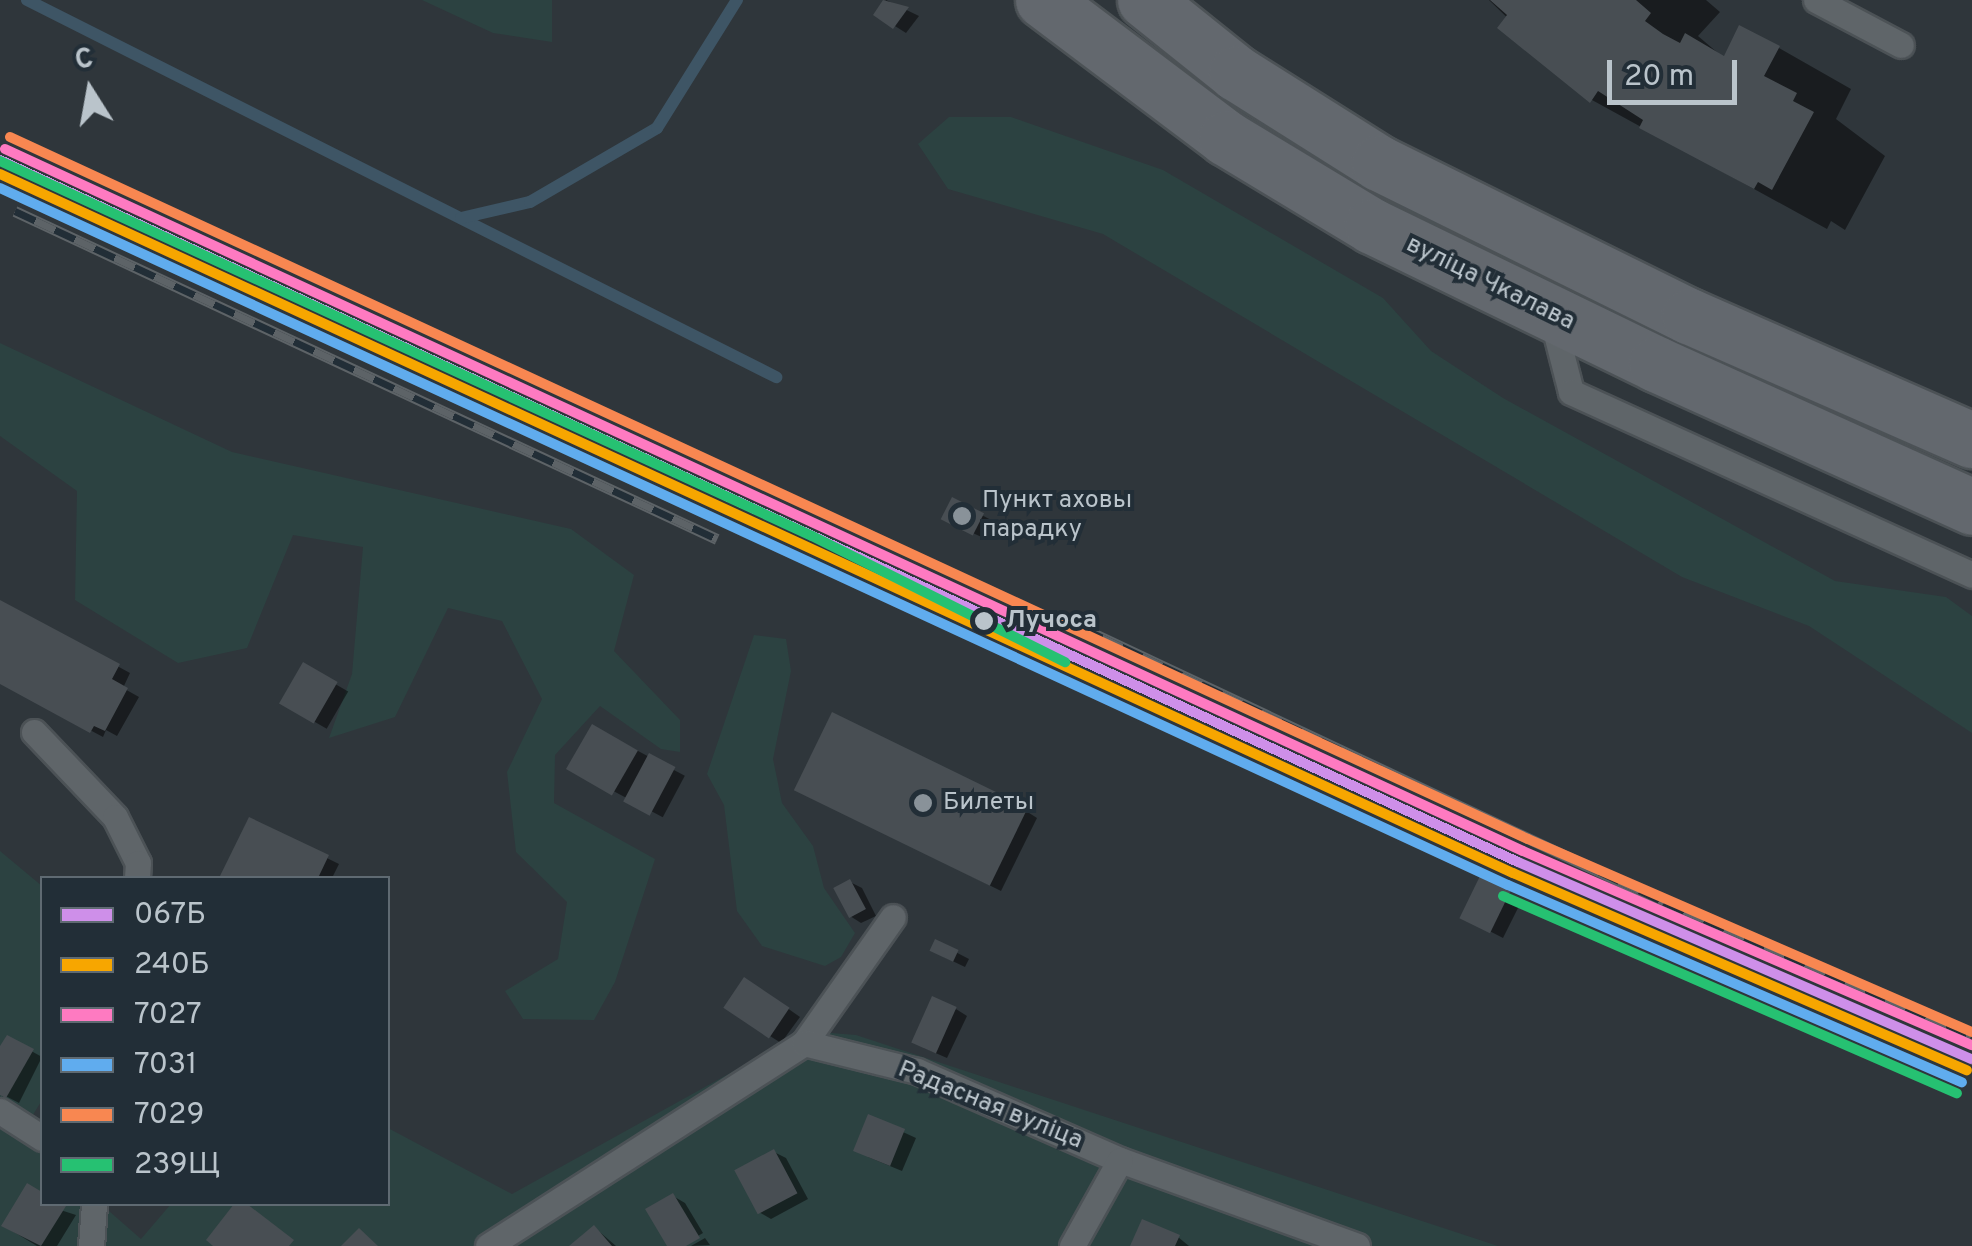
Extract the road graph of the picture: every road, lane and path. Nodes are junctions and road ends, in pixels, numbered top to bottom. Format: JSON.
{"nodes":[{"id":1,"x":1043,"y":0,"type":"edge"},
{"id":2,"x":1145,"y":0,"type":"edge"},
{"id":3,"x":1816,"y":0,"type":"edge"},
{"id":4,"x":1901,"y":45,"type":"dead end"},
{"id":5,"x":1550,"y":313,"type":"junction"},
{"id":6,"x":1972,"y":440,"type":"edge"},
{"id":7,"x":1972,"y":508,"type":"edge"},
{"id":8,"x":1972,"y":575,"type":"edge"},
{"id":9,"x":34,"y":732,"type":"dead end"},
{"id":10,"x":138,"y":876,"type":"edge"},
{"id":11,"x":894,"y":917,"type":"dead end"},
{"id":12,"x":804,"y":1044,"type":"junction"},
{"id":13,"x":0,"y":1110,"type":"edge"},
{"id":14,"x":40,"y":1137,"type":"edge"},
{"id":15,"x":1120,"y":1160,"type":"junction"},
{"id":16,"x":94,"y":1206,"type":"edge"},
{"id":17,"x":91,"y":1246,"type":"edge"},
{"id":18,"x":488,"y":1246,"type":"edge"},
{"id":19,"x":1072,"y":1246,"type":"edge"},
{"id":20,"x":1357,"y":1246,"type":"edge"}],
"edges":[{"from":1,"to":5,"type":"main road","name":"вуліца Чкалава"},
{"from":2,"to":6,"type":"main road"},
{"from":3,"to":4,"type":"lane"},
{"from":5,"to":7,"type":"main road","name":"вуліца Чкалава"},
{"from":5,"to":8,"type":"lane"},
{"from":9,"to":10,"type":"lane"},
{"from":11,"to":12,"type":"lane"},
{"from":12,"to":15,"type":"lane","name":"Радасная вуліца"},
{"from":12,"to":18,"type":"lane"},
{"from":13,"to":14,"type":"lane"},
{"from":15,"to":19,"type":"lane"},
{"from":15,"to":20,"type":"lane","name":"Радасная вуліца"},
{"from":16,"to":17,"type":"lane"}]}
